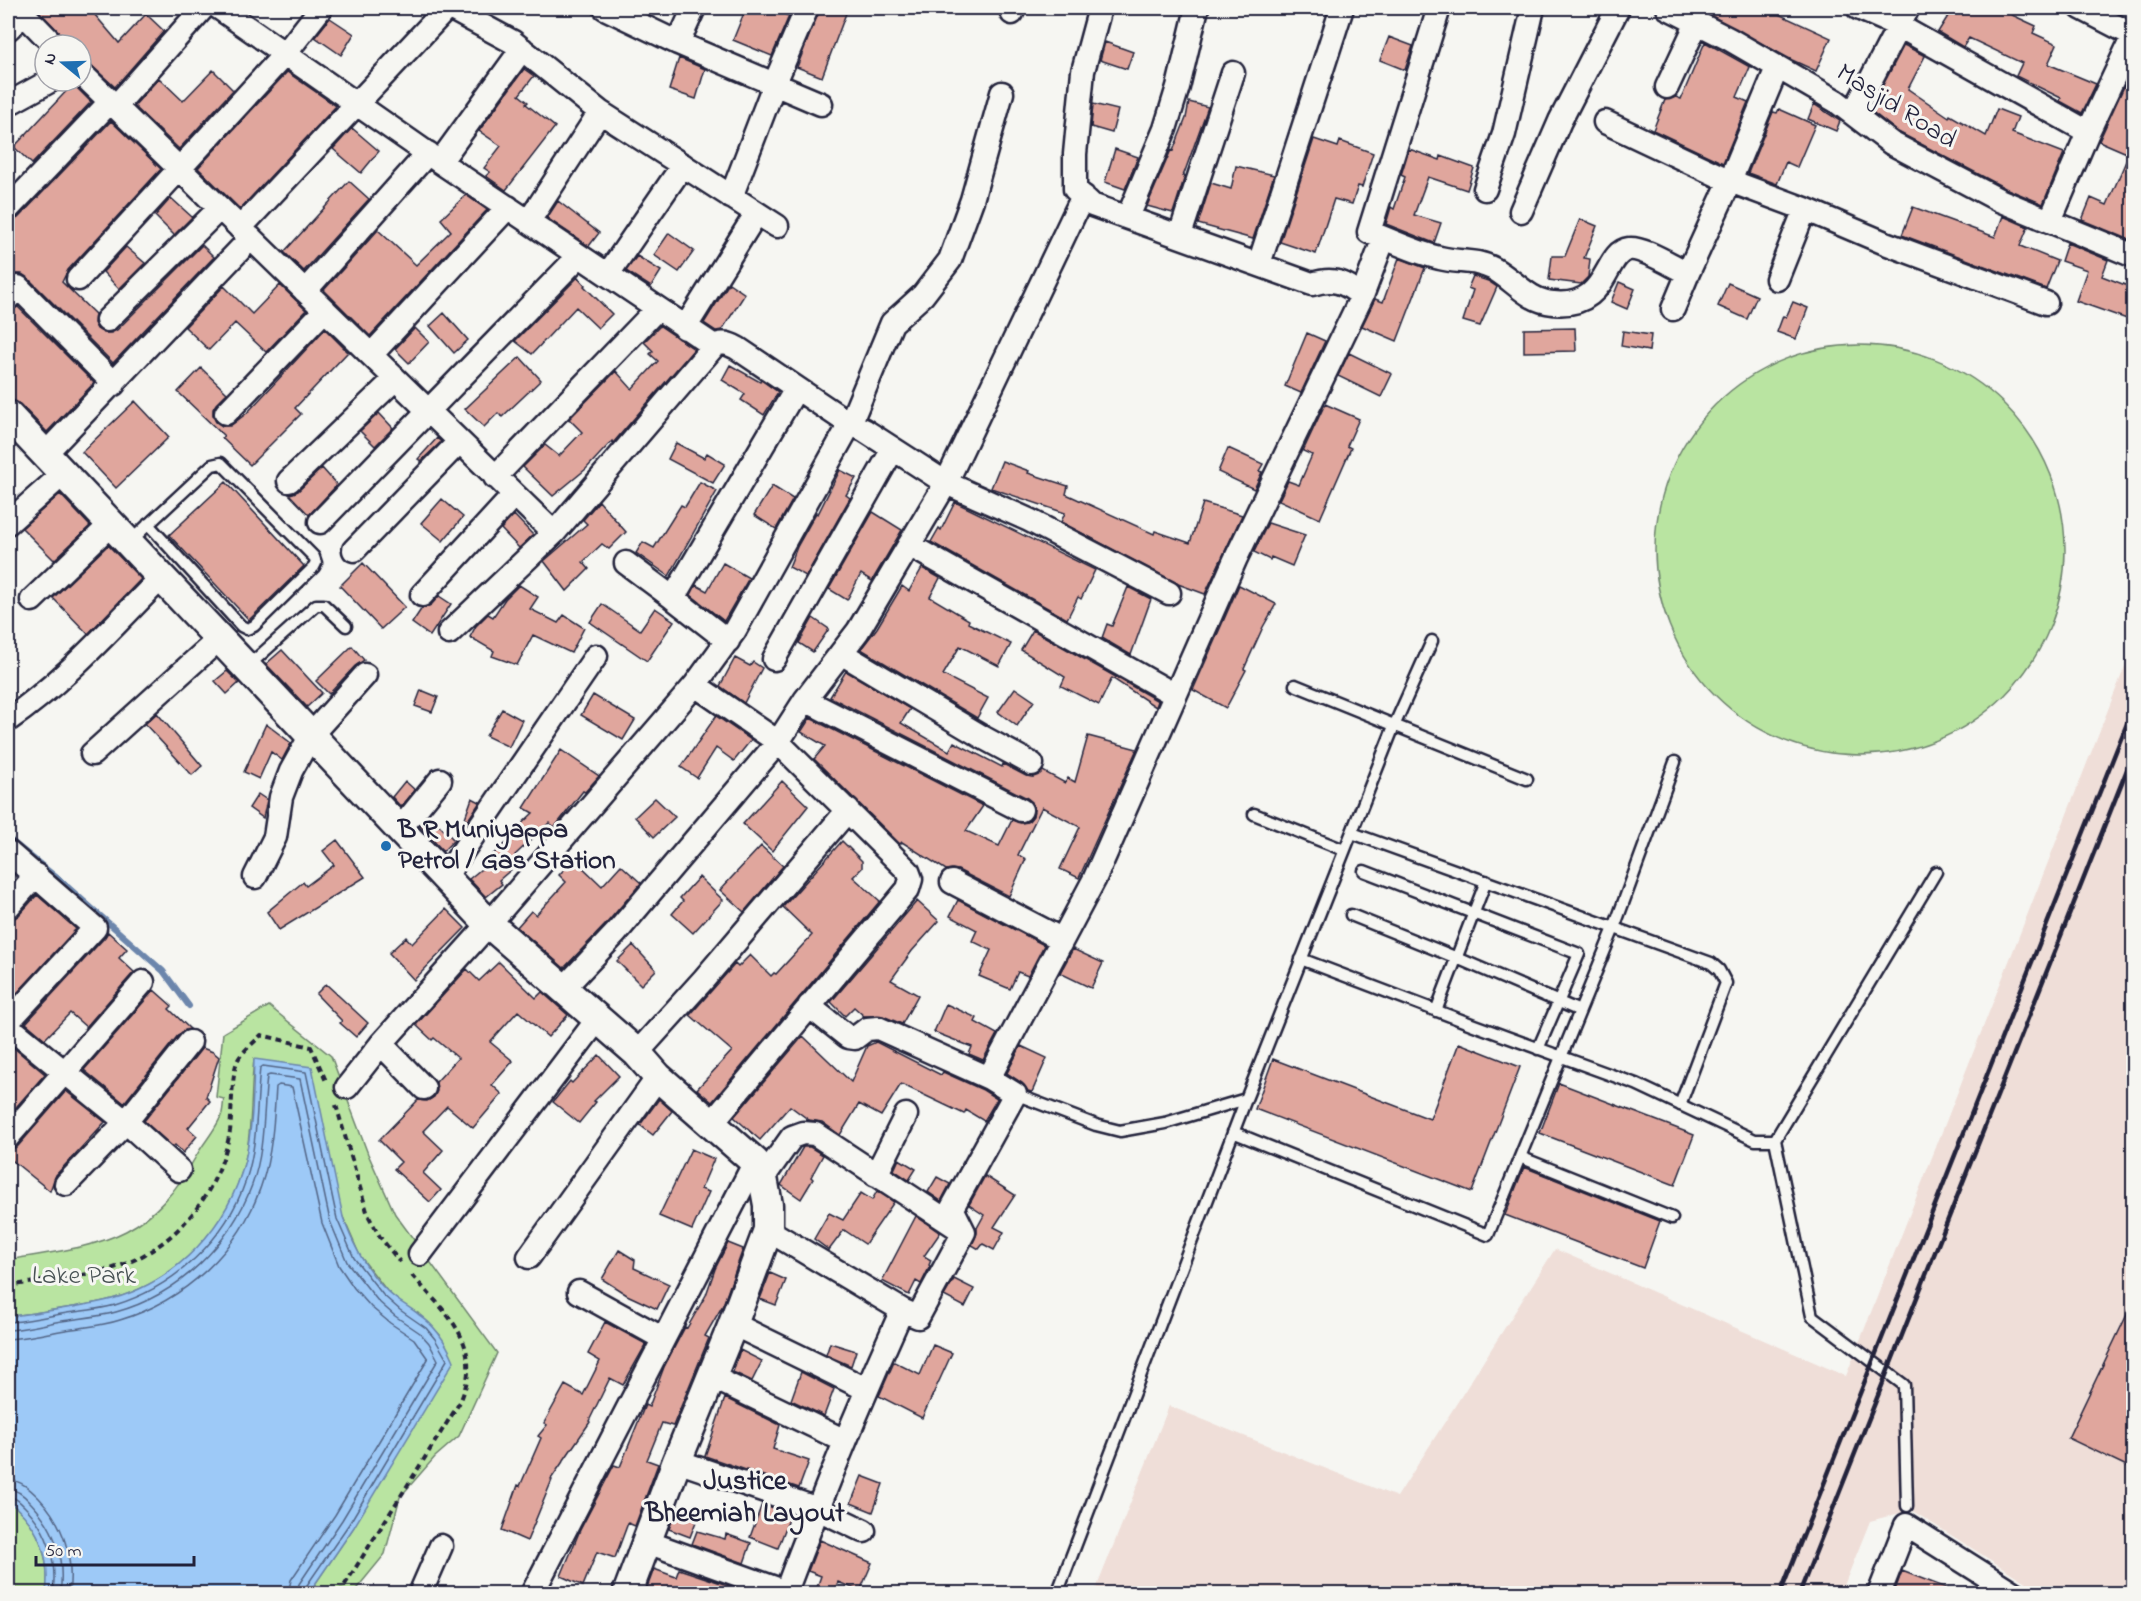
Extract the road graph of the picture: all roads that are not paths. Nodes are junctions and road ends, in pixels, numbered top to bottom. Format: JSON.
{"nodes":[{"id":1,"x":203,"y":8,"type":"edge"},
{"id":2,"x":219,"y":8,"type":"edge"},
{"id":3,"x":321,"y":8,"type":"edge"},
{"id":4,"x":449,"y":8,"type":"edge"},
{"id":5,"x":605,"y":8,"type":"edge"},
{"id":6,"x":694,"y":8,"type":"edge"},
{"id":7,"x":807,"y":8,"type":"edge"},
{"id":8,"x":1100,"y":8,"type":"edge"},
{"id":9,"x":1197,"y":8,"type":"edge"},
{"id":10,"x":1342,"y":8,"type":"edge"},
{"id":11,"x":1439,"y":8,"type":"edge"},
{"id":12,"x":1533,"y":8,"type":"edge"},
{"id":13,"x":1618,"y":8,"type":"edge"},
{"id":14,"x":1668,"y":8,"type":"edge"},
{"id":15,"x":1858,"y":8,"type":"edge"},
{"id":16,"x":2081,"y":8,"type":"edge"},
{"id":17,"x":1694,"y":16,"type":"edge"},
{"id":18,"x":1902,"y":16,"type":"edge"},
{"id":19,"x":16,"y":17,"type":"edge"},
{"id":20,"x":38,"y":33,"type":"edge"},
{"id":21,"x":2133,"y":34,"type":"edge"},
{"id":22,"x":678,"y":43,"type":"junction"},
{"id":23,"x":522,"y":50,"type":"junction"},
{"id":24,"x":285,"y":54,"type":"junction"},
{"id":25,"x":1777,"y":68,"type":"junction"},
{"id":26,"x":1233,"y":73,"type":"dead end"},
{"id":27,"x":93,"y":85,"type":"edge"},
{"id":28,"x":774,"y":85,"type":"junction"},
{"id":29,"x":1667,"y":87,"type":"dead end"},
{"id":30,"x":33,"y":90,"type":"edge"},
{"id":31,"x":1002,"y":93,"type":"dead end"},
{"id":32,"x":8,"y":104,"type":"edge"},
{"id":33,"x":113,"y":104,"type":"junction"},
{"id":34,"x":356,"y":104,"type":"junction"},
{"id":35,"x":821,"y":104,"type":"dead end"},
{"id":36,"x":600,"y":112,"type":"junction"},
{"id":37,"x":1853,"y":114,"type":"junction"},
{"id":38,"x":1605,"y":122,"type":"dead end"},
{"id":39,"x":2088,"y":132,"type":"junction"},
{"id":40,"x":434,"y":157,"type":"junction"},
{"id":41,"x":683,"y":165,"type":"junction"},
{"id":42,"x":179,"y":168,"type":"junction"},
{"id":43,"x":1730,"y":181,"type":"junction"},
{"id":44,"x":1485,"y":189,"type":"dead end"},
{"id":45,"x":1083,"y":196,"type":"junction"},
{"id":46,"x":731,"y":197,"type":"junction"},
{"id":47,"x":508,"y":207,"type":"junction"},
{"id":48,"x":220,"y":208,"type":"junction"},
{"id":49,"x":8,"y":209,"type":"edge"},
{"id":50,"x":1805,"y":209,"type":"junction"},
{"id":51,"x":1521,"y":211,"type":"dead end"},
{"id":52,"x":756,"y":214,"type":"junction"},
{"id":53,"x":1128,"y":218,"type":"junction"},
{"id":54,"x":529,"y":221,"type":"junction"},
{"id":55,"x":2050,"y":221,"type":"junction"},
{"id":56,"x":777,"y":226,"type":"dead end"},
{"id":57,"x":246,"y":233,"type":"junction"},
{"id":58,"x":1180,"y":235,"type":"junction"},
{"id":59,"x":1384,"y":238,"type":"junction"},
{"id":60,"x":579,"y":256,"type":"junction"},
{"id":61,"x":2133,"y":256,"type":"edge"},
{"id":62,"x":1259,"y":264,"type":"junction"},
{"id":63,"x":1688,"y":273,"type":"junction"},
{"id":64,"x":608,"y":274,"type":"junction"},
{"id":65,"x":78,"y":279,"type":"dead end"},
{"id":66,"x":1777,"y":279,"type":"dead end"},
{"id":67,"x":306,"y":291,"type":"junction"},
{"id":68,"x":1362,"y":296,"type":"junction"},
{"id":69,"x":8,"y":298,"type":"edge"},
{"id":70,"x":2046,"y":303,"type":"dead end"},
{"id":71,"x":657,"y":309,"type":"junction"},
{"id":72,"x":1673,"y":309,"type":"dead end"},
{"id":73,"x":325,"y":310,"type":"junction"},
{"id":74,"x":107,"y":320,"type":"dead end"},
{"id":75,"x":685,"y":328,"type":"junction"},
{"id":76,"x":714,"y":346,"type":"junction"},
{"id":77,"x":371,"y":355,"type":"junction"},
{"id":78,"x":395,"y":379,"type":"junction"},
{"id":79,"x":114,"y":384,"type":"junction"},
{"id":80,"x":796,"y":389,"type":"junction"},
{"id":81,"x":428,"y":411,"type":"junction"},
{"id":82,"x":226,"y":413,"type":"dead end"},
{"id":83,"x":8,"y":415,"type":"edge"},
{"id":84,"x":850,"y":424,"type":"junction"},
{"id":85,"x":459,"y":442,"type":"junction"},
{"id":86,"x":893,"y":449,"type":"junction"},
{"id":87,"x":53,"y":465,"type":"junction"},
{"id":88,"x":495,"y":477,"type":"junction"},
{"id":89,"x":289,"y":481,"type":"dead end"},
{"id":90,"x":946,"y":483,"type":"junction"},
{"id":91,"x":514,"y":495,"type":"junction"},
{"id":92,"x":320,"y":522,"type":"dead end"},
{"id":93,"x":8,"y":523,"type":"edge"},
{"id":94,"x":129,"y":531,"type":"junction"},
{"id":95,"x":554,"y":533,"type":"junction"},
{"id":96,"x":909,"y":545,"type":"junction"},
{"id":97,"x":354,"y":550,"type":"dead end"},
{"id":98,"x":626,"y":563,"type":"dead end"},
{"id":99,"x":171,"y":569,"type":"junction"},
{"id":100,"x":1169,"y":593,"type":"dead end"},
{"id":101,"x":422,"y":595,"type":"dead end"},
{"id":102,"x":673,"y":598,"type":"junction"},
{"id":103,"x":32,"y":600,"type":"dead end"},
{"id":104,"x":346,"y":626,"type":"dead end"},
{"id":105,"x":449,"y":633,"type":"dead end"},
{"id":106,"x":220,"y":638,"type":"junction"},
{"id":107,"x":728,"y":641,"type":"junction"},
{"id":108,"x":1431,"y":641,"type":"dead end"},
{"id":109,"x":841,"y":653,"type":"junction"},
{"id":110,"x":596,"y":656,"type":"dead end"},
{"id":111,"x":774,"y":659,"type":"dead end"},
{"id":112,"x":247,"y":667,"type":"junction"},
{"id":113,"x":365,"y":675,"type":"dead end"},
{"id":114,"x":695,"y":685,"type":"junction"},
{"id":115,"x":1296,"y":685,"type":"dead end"},
{"id":116,"x":1175,"y":695,"type":"junction"},
{"id":117,"x":805,"y":700,"type":"junction"},
{"id":118,"x":8,"y":720,"type":"edge"},
{"id":119,"x":1394,"y":726,"type":"junction"},
{"id":120,"x":311,"y":735,"type":"junction"},
{"id":121,"x":778,"y":742,"type":"junction"},
{"id":122,"x":92,"y":754,"type":"dead end"},
{"id":123,"x":1675,"y":762,"type":"dead end"},
{"id":124,"x":1032,"y":764,"type":"dead end"},
{"id":125,"x":1527,"y":779,"type":"dead end"},
{"id":126,"x":440,"y":780,"type":"dead end"},
{"id":127,"x":848,"y":810,"type":"junction"},
{"id":128,"x":1021,"y":810,"type":"dead end"},
{"id":129,"x":1254,"y":814,"type":"dead end"},
{"id":130,"x":400,"y":829,"type":"junction"},
{"id":131,"x":1352,"y":833,"type":"junction"},
{"id":132,"x":1344,"y":850,"type":"junction"},
{"id":133,"x":8,"y":852,"type":"edge"},
{"id":134,"x":1364,"y":871,"type":"dead end"},
{"id":135,"x":1936,"y":872,"type":"dead end"},
{"id":136,"x":36,"y":875,"type":"junction"},
{"id":137,"x":255,"y":877,"type":"dead end"},
{"id":138,"x":445,"y":877,"type":"junction"},
{"id":139,"x":1486,"y":881,"type":"junction"},
{"id":140,"x":952,"y":882,"type":"dead end"},
{"id":141,"x":8,"y":907,"type":"edge"},
{"id":142,"x":1474,"y":914,"type":"junction"},
{"id":143,"x":1351,"y":915,"type":"dead end"},
{"id":144,"x":489,"y":924,"type":"junction"},
{"id":145,"x":1614,"y":928,"type":"junction"},
{"id":146,"x":1061,"y":939,"type":"junction"},
{"id":147,"x":1457,"y":958,"type":"junction"},
{"id":148,"x":1301,"y":959,"type":"junction"},
{"id":149,"x":143,"y":982,"type":"dead end"},
{"id":150,"x":562,"y":990,"type":"junction"},
{"id":151,"x":1559,"y":1002,"type":"junction"},
{"id":152,"x":809,"y":1006,"type":"junction"},
{"id":153,"x":1436,"y":1011,"type":"junction"},
{"id":154,"x":1580,"y":1011,"type":"junction"},
{"id":155,"x":597,"y":1020,"type":"junction"},
{"id":156,"x":8,"y":1022,"type":"edge"},
{"id":157,"x":8,"y":1026,"type":"edge"},
{"id":158,"x":190,"y":1042,"type":"dead end"},
{"id":159,"x":381,"y":1044,"type":"junction"},
{"id":160,"x":1539,"y":1049,"type":"junction"},
{"id":161,"x":637,"y":1053,"type":"junction"},
{"id":162,"x":1562,"y":1057,"type":"junction"},
{"id":163,"x":64,"y":1072,"type":"junction"},
{"id":164,"x":658,"y":1077,"type":"junction"},
{"id":165,"x":989,"y":1078,"type":"junction"},
{"id":166,"x":424,"y":1088,"type":"dead end"},
{"id":167,"x":337,"y":1090,"type":"road end"},
{"id":168,"x":1015,"y":1094,"type":"junction"},
{"id":169,"x":1246,"y":1099,"type":"junction"},
{"id":170,"x":1680,"y":1105,"type":"junction"},
{"id":171,"x":906,"y":1114,"type":"dead end"},
{"id":172,"x":126,"y":1122,"type":"junction"},
{"id":173,"x":711,"y":1124,"type":"junction"},
{"id":174,"x":1233,"y":1132,"type":"junction"},
{"id":175,"x":8,"y":1137,"type":"edge"},
{"id":176,"x":1774,"y":1140,"type":"junction"},
{"id":177,"x":1520,"y":1157,"type":"junction"},
{"id":178,"x":179,"y":1170,"type":"dead end"},
{"id":179,"x":759,"y":1170,"type":"junction"},
{"id":180,"x":876,"y":1175,"type":"junction"},
{"id":181,"x":66,"y":1184,"type":"dead end"},
{"id":182,"x":1672,"y":1218,"type":"dead end"},
{"id":183,"x":768,"y":1230,"type":"junction"},
{"id":184,"x":964,"y":1232,"type":"junction"},
{"id":185,"x":529,"y":1257,"type":"dead end"},
{"id":186,"x":410,"y":1263,"type":"road end"},
{"id":187,"x":579,"y":1292,"type":"dead end"},
{"id":188,"x":902,"y":1310,"type":"junction"},
{"id":189,"x":733,"y":1324,"type":"junction"},
{"id":190,"x":663,"y":1338,"type":"junction"},
{"id":191,"x":712,"y":1377,"type":"junction"},
{"id":192,"x":866,"y":1389,"type":"junction"},
{"id":193,"x":845,"y":1441,"type":"junction"},
{"id":194,"x":677,"y":1461,"type":"junction"},
{"id":195,"x":1907,"y":1506,"type":"dead end"},
{"id":196,"x":818,"y":1509,"type":"junction"},
{"id":197,"x":864,"y":1531,"type":"dead end"},
{"id":198,"x":646,"y":1542,"type":"junction"},
{"id":199,"x":441,"y":1546,"type":"dead end"},
{"id":200,"x":420,"y":1593,"type":"edge"},
{"id":201,"x":532,"y":1593,"type":"edge"},
{"id":202,"x":627,"y":1593,"type":"edge"},
{"id":203,"x":786,"y":1593,"type":"edge"},
{"id":204,"x":1057,"y":1593,"type":"edge"},
{"id":205,"x":1879,"y":1593,"type":"edge"},
{"id":206,"x":2014,"y":1593,"type":"edge"}],
"edges":[{"from":1,"to":33,"type":"street"},
{"from":2,"to":24,"type":"street"},
{"from":3,"to":24,"type":"street"},
{"from":4,"to":23,"type":"street"},
{"from":4,"to":34,"type":"street"},
{"from":5,"to":22,"type":"street"},
{"from":6,"to":22,"type":"street"},
{"from":7,"to":28,"type":"street"},
{"from":8,"to":45,"type":"street"},
{"from":9,"to":53,"type":"street"},
{"from":10,"to":62,"type":"street"},
{"from":11,"to":59,"type":"street"},
{"from":12,"to":44,"type":"street"},
{"from":13,"to":51,"type":"street"},
{"from":14,"to":17,"type":"street","name":"Masjid Road"},
{"from":15,"to":18,"type":"street"},
{"from":16,"to":21,"type":"street"},
{"from":17,"to":25,"type":"street","name":"Masjid Road"},
{"from":17,"to":29,"type":"street"},
{"from":18,"to":37,"type":"street"},
{"from":18,"to":39,"type":"street"},
{"from":19,"to":20,"type":"street"},
{"from":21,"to":39,"type":"street"},
{"from":22,"to":28,"type":"street"},
{"from":23,"to":36,"type":"street"},
{"from":23,"to":40,"type":"street"},
{"from":24,"to":34,"type":"street"},
{"from":24,"to":42,"type":"street"},
{"from":25,"to":37,"type":"street","name":"Masjid Road"},
{"from":25,"to":43,"type":"street"},
{"from":26,"to":58,"type":"street"},
{"from":27,"to":33,"type":"street"},
{"from":28,"to":35,"type":"street"},
{"from":28,"to":46,"type":"street"},
{"from":30,"to":32,"type":"street"},
{"from":31,"to":84,"type":"street"},
{"from":33,"to":42,"type":"street"},
{"from":33,"to":49,"type":"street"},
{"from":34,"to":40,"type":"street"},
{"from":34,"to":57,"type":"street"},
{"from":36,"to":41,"type":"street"},
{"from":36,"to":54,"type":"street"},
{"from":37,"to":55,"type":"street","name":"Masjid Road"},
{"from":38,"to":43,"type":"street"},
{"from":39,"to":55,"type":"street"},
{"from":40,"to":47,"type":"street"},
{"from":40,"to":67,"type":"street"},
{"from":41,"to":46,"type":"street"},
{"from":41,"to":64,"type":"street"},
{"from":42,"to":48,"type":"street"},
{"from":42,"to":65,"type":"street"},
{"from":43,"to":50,"type":"street"},
{"from":43,"to":63,"type":"street"},
{"from":45,"to":53,"type":"street"},
{"from":45,"to":90,"type":"street"},
{"from":46,"to":52,"type":"street"},
{"from":47,"to":54,"type":"street"},
{"from":47,"to":77,"type":"street"},
{"from":48,"to":57,"type":"street"},
{"from":48,"to":74,"type":"street"},
{"from":50,"to":66,"type":"street"},
{"from":50,"to":70,"type":"street"},
{"from":52,"to":56,"type":"street"},
{"from":52,"to":75,"type":"street"},
{"from":53,"to":58,"type":"street"},
{"from":54,"to":60,"type":"street"},
{"from":55,"to":61,"type":"street","name":"Masjid Road"},
{"from":57,"to":67,"type":"street"},
{"from":57,"to":79,"type":"street"},
{"from":58,"to":62,"type":"street"},
{"from":59,"to":63,"type":"street"},
{"from":59,"to":68,"type":"street"},
{"from":60,"to":64,"type":"street"},
{"from":60,"to":81,"type":"street"},
{"from":62,"to":68,"type":"street"},
{"from":63,"to":72,"type":"street"},
{"from":64,"to":71,"type":"street"},
{"from":67,"to":73,"type":"street"},
{"from":68,"to":116,"type":"street"},
{"from":69,"to":79,"type":"street"},
{"from":71,"to":75,"type":"street"},
{"from":71,"to":88,"type":"street"},
{"from":73,"to":77,"type":"street"},
{"from":73,"to":82,"type":"street"},
{"from":75,"to":76,"type":"street"},
{"from":76,"to":80,"type":"street"},
{"from":76,"to":95,"type":"street"},
{"from":77,"to":78,"type":"street"},
{"from":78,"to":81,"type":"street"},
{"from":78,"to":89,"type":"street"},
{"from":79,"to":87,"type":"street"},
{"from":80,"to":84,"type":"street"},
{"from":80,"to":102,"type":"street"},
{"from":81,"to":85,"type":"street"},
{"from":81,"to":92,"type":"street"},
{"from":83,"to":87,"type":"street"},
{"from":84,"to":86,"type":"street"},
{"from":84,"to":107,"type":"street"},
{"from":85,"to":88,"type":"street"},
{"from":85,"to":97,"type":"street"},
{"from":86,"to":90,"type":"street"},
{"from":86,"to":111,"type":"street"},
{"from":87,"to":93,"type":"street"},
{"from":87,"to":94,"type":"street"},
{"from":88,"to":91,"type":"street"},
{"from":90,"to":96,"type":"street"},
{"from":90,"to":100,"type":"street"},
{"from":91,"to":95,"type":"street"},
{"from":91,"to":101,"type":"street"},
{"from":94,"to":99,"type":"street"},
{"from":94,"to":99,"type":"lane"},
{"from":94,"to":103,"type":"street"},
{"from":95,"to":105,"type":"street"},
{"from":96,"to":109,"type":"street"},
{"from":96,"to":116,"type":"street"},
{"from":98,"to":102,"type":"street"},
{"from":99,"to":106,"type":"street"},
{"from":99,"to":118,"type":"street"},
{"from":102,"to":107,"type":"street"},
{"from":104,"to":112,"type":"lane"},
{"from":106,"to":112,"type":"street"},
{"from":106,"to":122,"type":"street"},
{"from":107,"to":114,"type":"street"},
{"from":108,"to":119,"type":"lane"},
{"from":109,"to":117,"type":"street"},
{"from":109,"to":124,"type":"street"},
{"from":110,"to":138,"type":"street"},
{"from":112,"to":120,"type":"street"},
{"from":113,"to":120,"type":"street"},
{"from":114,"to":121,"type":"street"},
{"from":114,"to":144,"type":"street"},
{"from":115,"to":119,"type":"lane"},
{"from":116,"to":146,"type":"street"},
{"from":117,"to":121,"type":"street"},
{"from":117,"to":128,"type":"street"},
{"from":119,"to":125,"type":"lane"},
{"from":119,"to":131,"type":"lane"},
{"from":120,"to":130,"type":"street"},
{"from":120,"to":137,"type":"street"},
{"from":121,"to":127,"type":"street"},
{"from":121,"to":150,"type":"street"},
{"from":123,"to":145,"type":"lane"},
{"from":126,"to":130,"type":"street"},
{"from":127,"to":152,"type":"street"},
{"from":127,"to":161,"type":"street"},
{"from":129,"to":132,"type":"lane"},
{"from":130,"to":138,"type":"street"},
{"from":131,"to":132,"type":"lane"},
{"from":131,"to":139,"type":"lane"},
{"from":132,"to":148,"type":"lane"},
{"from":133,"to":136,"type":"street"},
{"from":134,"to":142,"type":"lane"},
{"from":135,"to":176,"type":"lane"},
{"from":136,"to":141,"type":"street"},
{"from":136,"to":156,"type":"street"},
{"from":138,"to":144,"type":"street"},
{"from":139,"to":142,"type":"lane"},
{"from":139,"to":145,"type":"lane"},
{"from":140,"to":146,"type":"street"},
{"from":142,"to":147,"type":"lane"},
{"from":142,"to":151,"type":"lane"},
{"from":143,"to":147,"type":"lane"},
{"from":144,"to":150,"type":"street"},
{"from":144,"to":159,"type":"street"},
{"from":145,"to":154,"type":"lane"},
{"from":145,"to":170,"type":"lane"},
{"from":146,"to":165,"type":"street"},
{"from":147,"to":151,"type":"lane"},
{"from":147,"to":153,"type":"lane"},
{"from":148,"to":153,"type":"lane"},
{"from":148,"to":169,"type":"lane"},
{"from":149,"to":163,"type":"street"},
{"from":150,"to":155,"type":"street"},
{"from":151,"to":154,"type":"lane"},
{"from":151,"to":160,"type":"lane"},
{"from":152,"to":165,"type":"street"},
{"from":152,"to":173,"type":"street"},
{"from":153,"to":160,"type":"lane"},
{"from":154,"to":162,"type":"lane"},
{"from":155,"to":161,"type":"street"},
{"from":155,"to":186,"type":"street"},
{"from":157,"to":163,"type":"street"},
{"from":158,"to":172,"type":"street"},
{"from":159,"to":166,"type":"street"},
{"from":159,"to":167,"type":"street"},
{"from":160,"to":162,"type":"lane"},
{"from":161,"to":164,"type":"street"},
{"from":162,"to":170,"type":"lane"},
{"from":162,"to":177,"type":"lane"},
{"from":163,"to":172,"type":"street"},
{"from":163,"to":175,"type":"street"},
{"from":164,"to":173,"type":"street"},
{"from":164,"to":185,"type":"street"},
{"from":165,"to":168,"type":"street"},
{"from":168,"to":169,"type":"lane"},
{"from":168,"to":184,"type":"street"},
{"from":169,"to":174,"type":"lane"},
{"from":170,"to":176,"type":"lane"},
{"from":171,"to":180,"type":"street"},
{"from":172,"to":178,"type":"street"},
{"from":172,"to":181,"type":"street"},
{"from":173,"to":179,"type":"street"},
{"from":174,"to":177,"type":"lane"},
{"from":174,"to":204,"type":"lane"},
{"from":176,"to":195,"type":"lane"},
{"from":177,"to":182,"type":"lane"},
{"from":179,"to":180,"type":"street"},
{"from":179,"to":183,"type":"street"},
{"from":179,"to":190,"type":"street"},
{"from":180,"to":184,"type":"street"},
{"from":183,"to":188,"type":"street"},
{"from":183,"to":189,"type":"street"},
{"from":184,"to":188,"type":"street"},
{"from":187,"to":190,"type":"street"},
{"from":188,"to":192,"type":"street"},
{"from":189,"to":191,"type":"street"},
{"from":189,"to":192,"type":"street"},
{"from":190,"to":201,"type":"street"},
{"from":191,"to":193,"type":"street"},
{"from":191,"to":194,"type":"street"},
{"from":192,"to":193,"type":"street"},
{"from":193,"to":196,"type":"street"},
{"from":194,"to":196,"type":"street"},
{"from":194,"to":198,"type":"street"},
{"from":196,"to":197,"type":"street"},
{"from":196,"to":203,"type":"street"},
{"from":198,"to":202,"type":"street"},
{"from":198,"to":203,"type":"street"},
{"from":199,"to":200,"type":"street"},
{"from":205,"to":206,"type":"street"}]}
